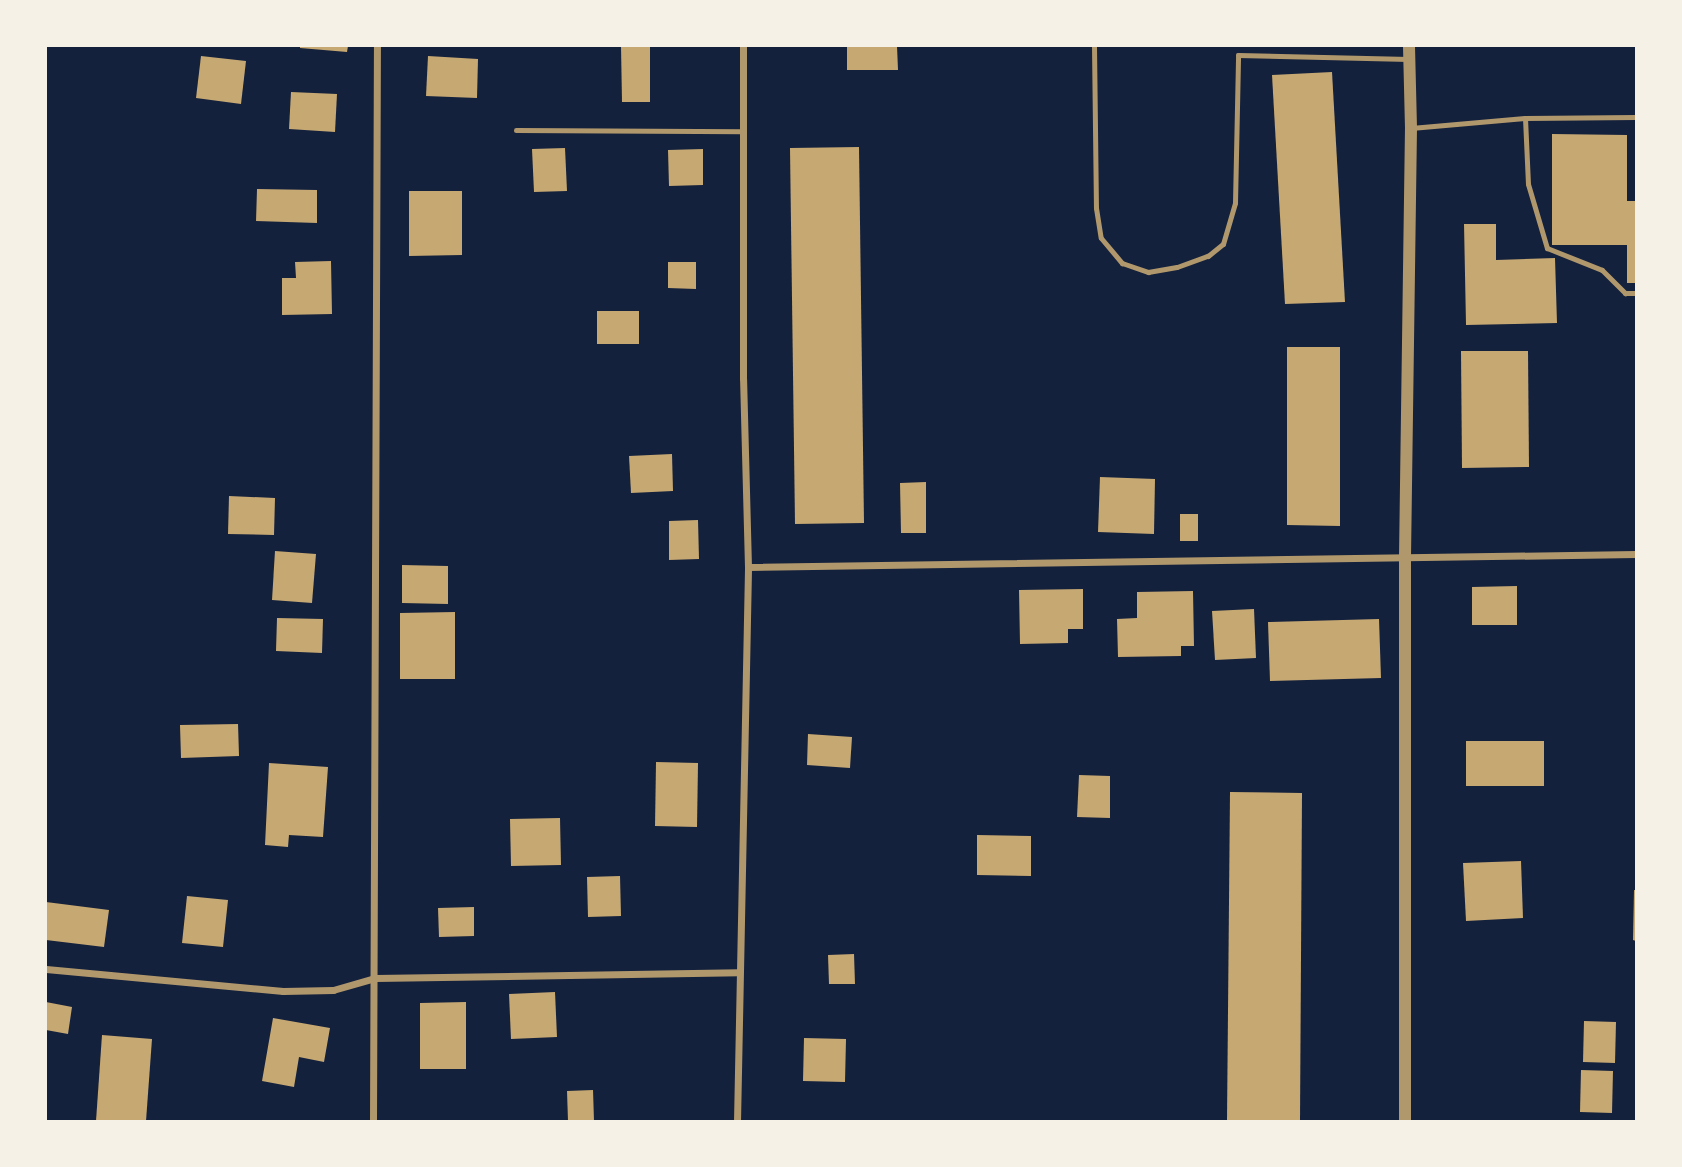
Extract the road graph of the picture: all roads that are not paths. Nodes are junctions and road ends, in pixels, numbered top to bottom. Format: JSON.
{"nodes":[{"id":1,"x":377,"y":46,"type":"edge"},
{"id":2,"x":743,"y":46,"type":"edge"},
{"id":3,"x":1094,"y":46,"type":"edge"},
{"id":4,"x":1237,"y":46,"type":"edge"},
{"id":5,"x":1409,"y":52,"type":"edge"},
{"id":6,"x":1238,"y":55,"type":"junction"},
{"id":7,"x":1636,"y":117,"type":"edge"},
{"id":8,"x":1525,"y":118,"type":"junction"},
{"id":9,"x":1412,"y":128,"type":"junction"},
{"id":10,"x":516,"y":130,"type":"dead end"},
{"id":11,"x":743,"y":131,"type":"junction"},
{"id":12,"x":1636,"y":293,"type":"edge"},
{"id":13,"x":1636,"y":554,"type":"edge"},
{"id":14,"x":1405,"y":557,"type":"junction"},
{"id":15,"x":748,"y":568,"type":"junction"},
{"id":16,"x":46,"y":969,"type":"edge"},
{"id":17,"x":739,"y":972,"type":"junction"},
{"id":18,"x":375,"y":978,"type":"junction"},
{"id":19,"x":373,"y":1122,"type":"edge"},
{"id":20,"x":737,"y":1122,"type":"edge"},
{"id":21,"x":1405,"y":1122,"type":"edge"}],
"edges":[{"from":1,"to":18,"type":"street"},
{"from":2,"to":11,"type":"street"},
{"from":3,"to":6,"type":"lane"},
{"from":4,"to":6,"type":"lane"},
{"from":5,"to":6,"type":"lane"},
{"from":5,"to":9,"type":"street"},
{"from":7,"to":8,"type":"lane"},
{"from":8,"to":9,"type":"lane"},
{"from":8,"to":12,"type":"lane"},
{"from":9,"to":14,"type":"street"},
{"from":10,"to":11,"type":"lane"},
{"from":11,"to":15,"type":"street"},
{"from":13,"to":14,"type":"street"},
{"from":14,"to":15,"type":"street"},
{"from":14,"to":21,"type":"street"},
{"from":15,"to":17,"type":"street"},
{"from":16,"to":18,"type":"street"},
{"from":17,"to":18,"type":"street"},
{"from":17,"to":20,"type":"street"},
{"from":18,"to":19,"type":"street"}]}
